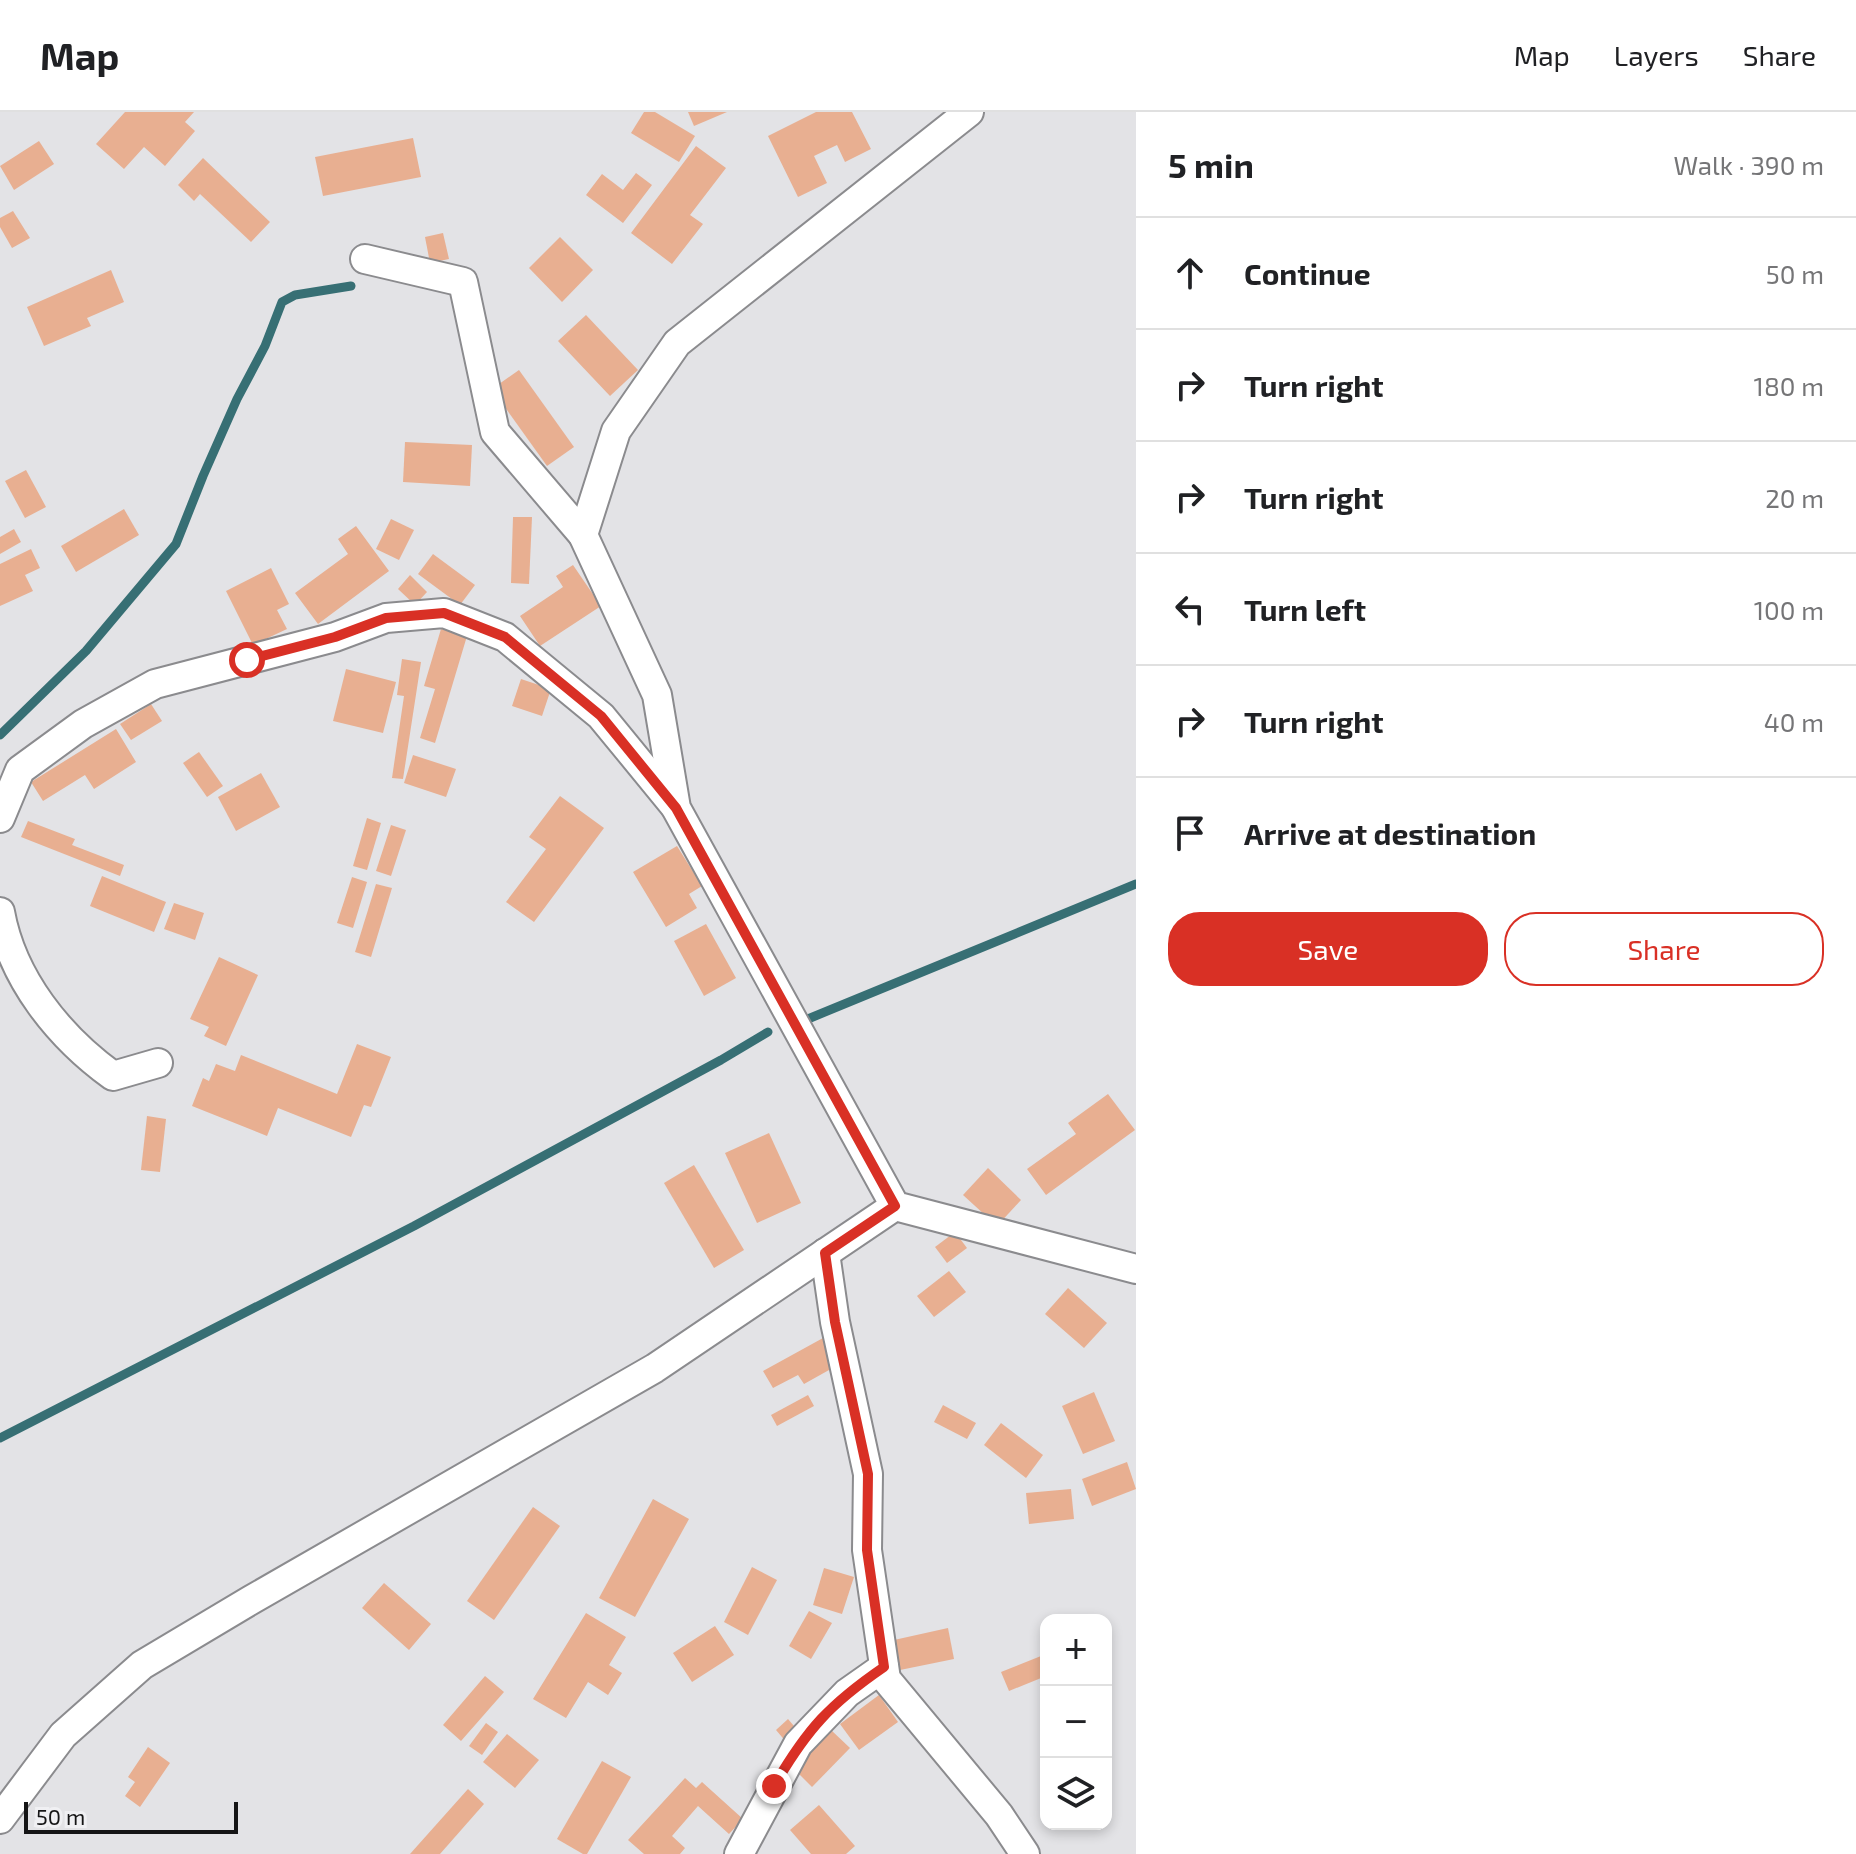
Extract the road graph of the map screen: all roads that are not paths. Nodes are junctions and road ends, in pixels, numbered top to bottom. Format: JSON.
{"nodes":[{"id":1,"x":969,"y":112,"type":"edge"},
{"id":2,"x":365,"y":259,"type":"dead end"},
{"id":3,"x":583,"y":535,"type":"junction"},
{"id":4,"x":676,"y":808,"type":"junction"},
{"id":5,"x":0,"y":818,"type":"edge"},
{"id":6,"x":0,"y":912,"type":"edge"},
{"id":7,"x":158,"y":1063,"type":"dead end"},
{"id":8,"x":895,"y":1206,"type":"junction"},
{"id":9,"x":825,"y":1253,"type":"junction"},
{"id":10,"x":1136,"y":1269,"type":"edge"},
{"id":11,"x":884,"y":1667,"type":"junction"},
{"id":12,"x":0,"y":1819,"type":"edge"},
{"id":13,"x":739,"y":1854,"type":"edge"},
{"id":14,"x":1025,"y":1854,"type":"edge"}],
"edges":[{"from":1,"to":3,"type":"street"},
{"from":2,"to":3,"type":"street"},
{"from":3,"to":4,"type":"street"},
{"from":4,"to":5,"type":"street"},
{"from":4,"to":8,"type":"street"},
{"from":6,"to":7,"type":"street"},
{"from":8,"to":9,"type":"street"},
{"from":8,"to":10,"type":"street"},
{"from":9,"to":11,"type":"street"},
{"from":9,"to":12,"type":"street"},
{"from":11,"to":13,"type":"street"},
{"from":11,"to":14,"type":"street"}]}
